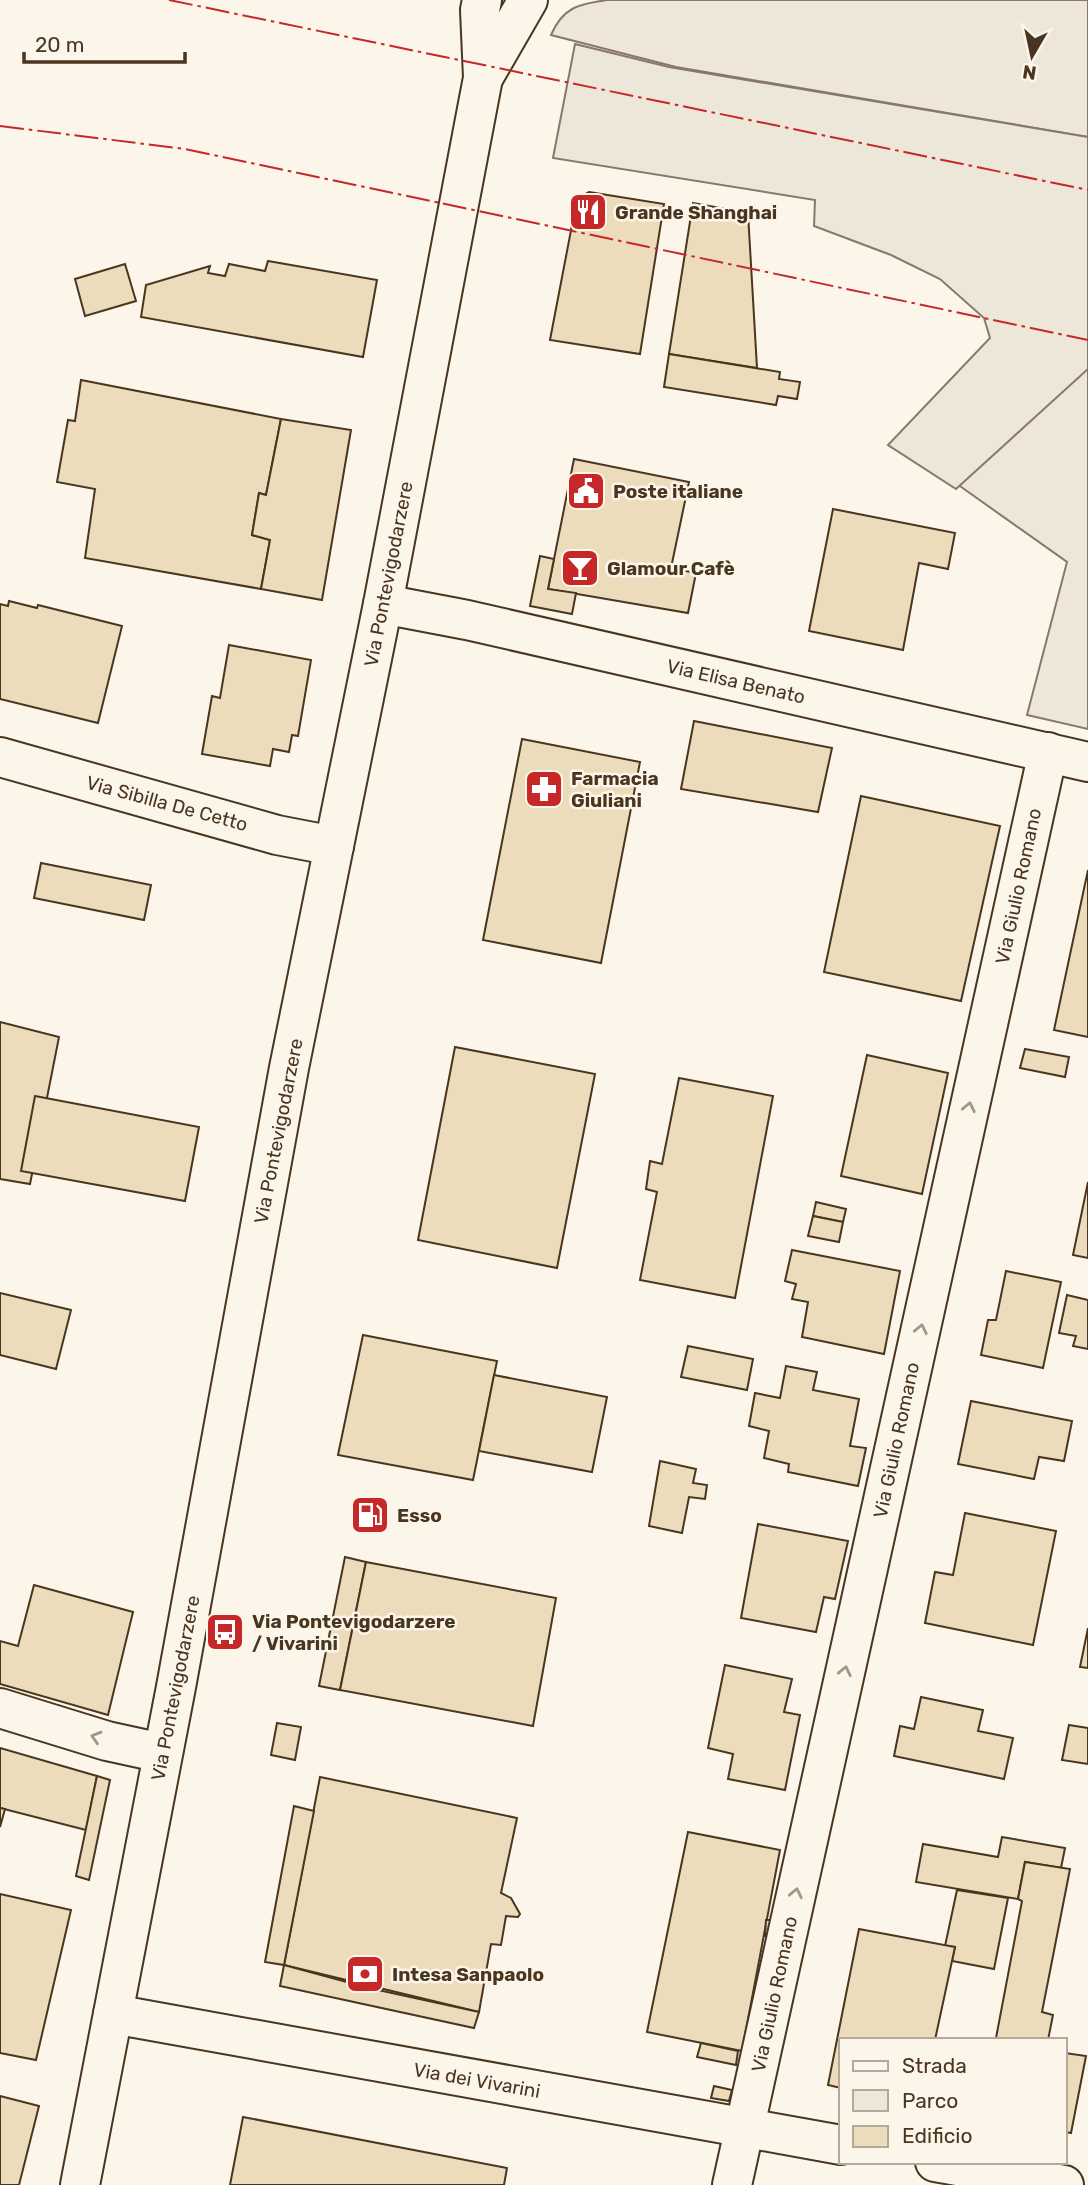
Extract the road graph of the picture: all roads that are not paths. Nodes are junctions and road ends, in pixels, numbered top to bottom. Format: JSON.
{"nodes":[{"id":1,"x":482,"y":0,"type":"edge"},
{"id":2,"x":528,"y":0,"type":"edge"},
{"id":3,"x":483,"y":78,"type":"junction"},
{"id":4,"x":383,"y":604,"type":"junction"},
{"id":5,"x":1048,"y":752,"type":"junction"},
{"id":6,"x":0,"y":757,"type":"edge"},
{"id":7,"x":1088,"y":762,"type":"edge"},
{"id":8,"x":334,"y":846,"type":"junction"},
{"id":9,"x":0,"y":1708,"type":"edge"},
{"id":10,"x":162,"y":1753,"type":"junction"},
{"id":11,"x":113,"y":2014,"type":"junction"},
{"id":12,"x":745,"y":2128,"type":"junction"},
{"id":13,"x":839,"y":2145,"type":"edge"},
{"id":14,"x":946,"y":2164,"type":"edge"},
{"id":15,"x":80,"y":2185,"type":"edge"},
{"id":16,"x":732,"y":2185,"type":"edge"},
{"id":17,"x":1064,"y":2185,"type":"edge"}],
"edges":[{"from":1,"to":3,"type":"street","name":"Via Pontevigodarzere"},
{"from":2,"to":3,"type":"street","name":"Via Pontevigodarzere"},
{"from":3,"to":4,"type":"street","name":"Via Pontevigodarzere"},
{"from":4,"to":5,"type":"street","name":"Via Elisa Benato"},
{"from":4,"to":8,"type":"street","name":"Via Pontevigodarzere"},
{"from":5,"to":7,"type":"street","name":"Via Elisa Benato"},
{"from":12,"to":5,"type":"street","name":"Via Giulio Romano","one_way":true},
{"from":6,"to":8,"type":"street","name":"Via Sibilla De Cetto"},
{"from":8,"to":10,"type":"street","name":"Via Pontevigodarzere"},
{"from":10,"to":9,"type":"street","one_way":true},
{"from":10,"to":11,"type":"street","name":"Via Pontevigodarzere"},
{"from":11,"to":12,"type":"street","name":"Via dei Vivarini"},
{"from":11,"to":15,"type":"street","name":"Via Pontevigodarzere"},
{"from":12,"to":13,"type":"street","name":"Via dei Vivarini"},
{"from":12,"to":16,"type":"street","name":"Via Giulio Romano"},
{"from":14,"to":17,"type":"street"}]}
